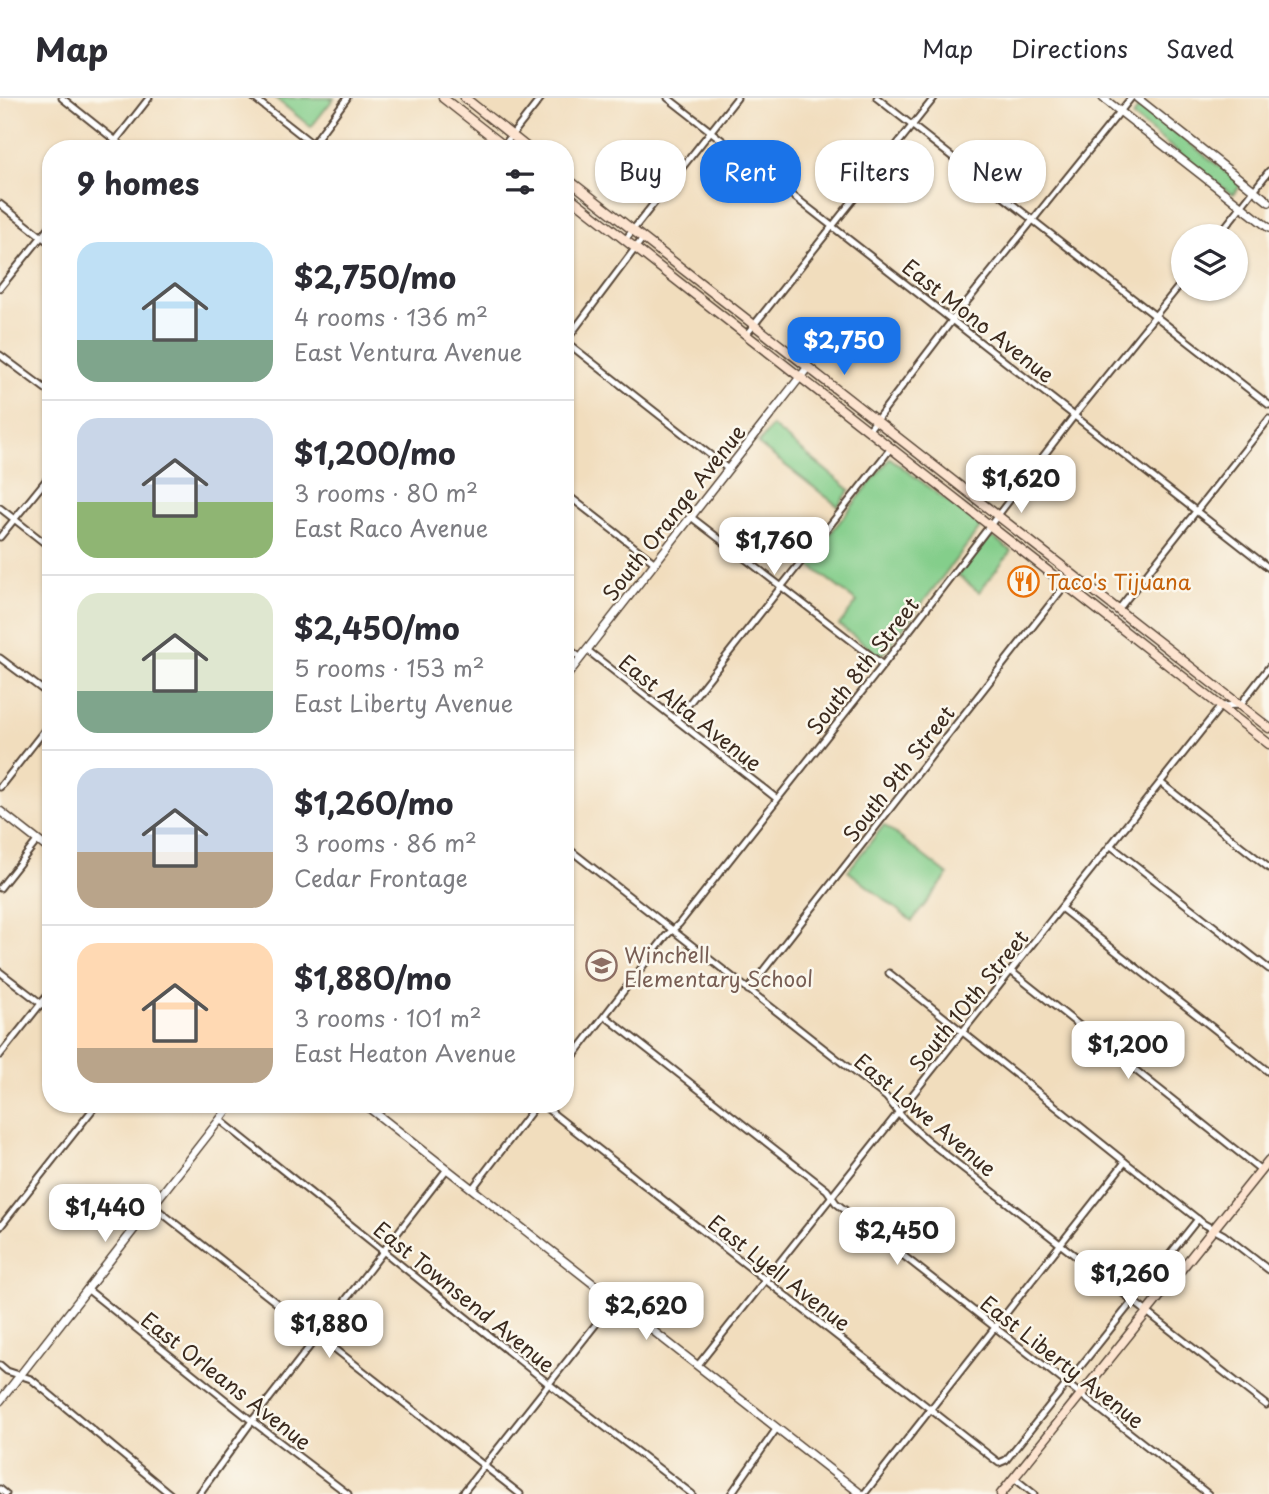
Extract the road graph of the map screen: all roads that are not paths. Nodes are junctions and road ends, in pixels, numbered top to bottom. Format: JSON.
{"nodes":[{"id":1,"x":62,"y":98,"type":"edge"},
{"id":2,"x":149,"y":98,"type":"edge"},
{"id":3,"x":254,"y":98,"type":"edge"},
{"id":4,"x":347,"y":98,"type":"edge"},
{"id":5,"x":443,"y":98,"type":"edge"},
{"id":6,"x":464,"y":98,"type":"edge"},
{"id":7,"x":541,"y":98,"type":"edge"},
{"id":8,"x":668,"y":98,"type":"edge"},
{"id":9,"x":737,"y":98,"type":"edge"},
{"id":10,"x":877,"y":98,"type":"edge"},
{"id":11,"x":934,"y":98,"type":"edge"},
{"id":12,"x":1103,"y":98,"type":"edge"},
{"id":13,"x":1130,"y":98,"type":"edge"},
{"id":14,"x":1138,"y":98,"type":"edge"},
{"id":15,"x":1120,"y":111,"type":"junction"},
{"id":16,"x":912,"y":125,"type":"junction"},
{"id":17,"x":710,"y":131,"type":"junction"},
{"id":18,"x":512,"y":135,"type":"junction"},
{"id":19,"x":116,"y":140,"type":"joint"},
{"id":20,"x":304,"y":140,"type":"edge"},
{"id":21,"x":316,"y":140,"type":"edge"},
{"id":22,"x":494,"y":140,"type":"edge"},
{"id":23,"x":509,"y":140,"type":"edge"},
{"id":24,"x":518,"y":140,"type":"edge"},
{"id":25,"x":1269,"y":171,"type":"edge"},
{"id":26,"x":574,"y":184,"type":"edge"},
{"id":27,"x":1254,"y":190,"type":"junction"},
{"id":28,"x":574,"y":200,"type":"edge"},
{"id":29,"x":1269,"y":202,"type":"edge"},
{"id":30,"x":0,"y":204,"type":"edge"},
{"id":31,"x":1241,"y":206,"type":"junction"},
{"id":32,"x":1033,"y":220,"type":"junction"},
{"id":33,"x":1227,"y":224,"type":"edge"},
{"id":34,"x":832,"y":225,"type":"junction"},
{"id":35,"x":1269,"y":228,"type":"edge"},
{"id":36,"x":633,"y":230,"type":"junction"},
{"id":37,"x":42,"y":237,"type":"joint"},
{"id":38,"x":643,"y":238,"type":"junction"},
{"id":39,"x":625,"y":240,"type":"junction"},
{"id":40,"x":636,"y":248,"type":"junction"},
{"id":41,"x":0,"y":288,"type":"edge"},
{"id":42,"x":1171,"y":296,"type":"edge"},
{"id":43,"x":1156,"y":315,"type":"junction"},
{"id":44,"x":953,"y":319,"type":"junction"},
{"id":45,"x":754,"y":325,"type":"junction"},
{"id":46,"x":574,"y":329,"type":"edge"},
{"id":47,"x":746,"y":335,"type":"junction"},
{"id":48,"x":574,"y":348,"type":"edge"},
{"id":49,"x":0,"y":355,"type":"edge"},
{"id":50,"x":808,"y":367,"type":"junction"},
{"id":51,"x":801,"y":378,"type":"junction"},
{"id":52,"x":42,"y":386,"type":"edge"},
{"id":53,"x":1269,"y":405,"type":"edge"},
{"id":54,"x":1074,"y":416,"type":"junction"},
{"id":55,"x":1269,"y":419,"type":"edge"},
{"id":56,"x":876,"y":420,"type":"junction"},
{"id":57,"x":868,"y":431,"type":"junction"},
{"id":58,"x":891,"y":448,"type":"junction"},
{"id":59,"x":728,"y":469,"type":"junction"},
{"id":60,"x":42,"y":485,"type":"edge"},
{"id":61,"x":574,"y":500,"type":"edge"},
{"id":62,"x":0,"y":508,"type":"edge"},
{"id":63,"x":1196,"y":511,"type":"junction"},
{"id":64,"x":997,"y":515,"type":"junction"},
{"id":65,"x":691,"y":517,"type":"junction"},
{"id":66,"x":14,"y":520,"type":"junction"},
{"id":67,"x":990,"y":526,"type":"junction"},
{"id":68,"x":0,"y":537,"type":"edge"},
{"id":69,"x":42,"y":541,"type":"edge"},
{"id":70,"x":655,"y":564,"type":"junction"},
{"id":71,"x":1269,"y":568,"type":"edge"},
{"id":72,"x":1073,"y":575,"type":"junction"},
{"id":73,"x":1065,"y":585,"type":"junction"},
{"id":74,"x":782,"y":587,"type":"junction"},
{"id":75,"x":1118,"y":610,"type":"junction"},
{"id":76,"x":587,"y":650,"type":"junction"},
{"id":77,"x":574,"y":653,"type":"edge"},
{"id":78,"x":0,"y":658,"type":"edge"},
{"id":79,"x":581,"y":658,"type":"junction"},
{"id":80,"x":883,"y":664,"type":"junction"},
{"id":81,"x":574,"y":667,"type":"edge"},
{"id":82,"x":1269,"y":667,"type":"edge"},
{"id":83,"x":42,"y":689,"type":"edge"},
{"id":84,"x":1240,"y":705,"type":"junction"},
{"id":85,"x":1221,"y":706,"type":"junction"},
{"id":86,"x":677,"y":720,"type":"junction"},
{"id":87,"x":1269,"y":728,"type":"edge"},
{"id":88,"x":42,"y":733,"type":"edge"},
{"id":89,"x":1269,"y":744,"type":"edge"},
{"id":90,"x":1161,"y":783,"type":"junction"},
{"id":91,"x":0,"y":787,"type":"edge"},
{"id":92,"x":776,"y":799,"type":"junction"},
{"id":93,"x":0,"y":811,"type":"edge"},
{"id":94,"x":37,"y":841,"type":"junction"},
{"id":95,"x":42,"y":845,"type":"edge"},
{"id":96,"x":1111,"y":846,"type":"junction"},
{"id":97,"x":574,"y":853,"type":"edge"},
{"id":98,"x":1269,"y":868,"type":"edge"},
{"id":99,"x":0,"y":888,"type":"edge"},
{"id":100,"x":1062,"y":909,"type":"junction"},
{"id":101,"x":672,"y":930,"type":"junction"},
{"id":102,"x":1269,"y":969,"type":"edge"},
{"id":103,"x":0,"y":972,"type":"edge"},
{"id":104,"x":1012,"y":972,"type":"junction"},
{"id":105,"x":889,"y":973,"type":"dead end"},
{"id":106,"x":748,"y":990,"type":"junction"},
{"id":107,"x":41,"y":1003,"type":"joint"},
{"id":108,"x":605,"y":1016,"type":"junction"},
{"id":109,"x":962,"y":1033,"type":"junction"},
{"id":110,"x":0,"y":1055,"type":"edge"},
{"id":111,"x":574,"y":1056,"type":"edge"},
{"id":112,"x":1269,"y":1072,"type":"edge"},
{"id":113,"x":899,"y":1112,"type":"junction"},
{"id":114,"x":90,"y":1113,"type":"edge"},
{"id":115,"x":225,"y":1113,"type":"edge"},
{"id":116,"x":375,"y":1113,"type":"edge"},
{"id":117,"x":532,"y":1113,"type":"edge"},
{"id":118,"x":551,"y":1113,"type":"edge"},
{"id":119,"x":220,"y":1120,"type":"junction"},
{"id":120,"x":1269,"y":1160,"type":"edge"},
{"id":121,"x":1125,"y":1163,"type":"junction"},
{"id":122,"x":447,"y":1169,"type":"junction"},
{"id":123,"x":1261,"y":1170,"type":"junction"},
{"id":124,"x":472,"y":1188,"type":"junction"},
{"id":125,"x":831,"y":1197,"type":"junction"},
{"id":126,"x":153,"y":1206,"type":"junction"},
{"id":127,"x":1198,"y":1219,"type":"junction"},
{"id":128,"x":0,"y":1227,"type":"edge"},
{"id":129,"x":1213,"y":1229,"type":"junction"},
{"id":130,"x":1060,"y":1244,"type":"junction"},
{"id":131,"x":384,"y":1252,"type":"junction"},
{"id":132,"x":1269,"y":1269,"type":"edge"},
{"id":133,"x":765,"y":1280,"type":"junction"},
{"id":134,"x":87,"y":1289,"type":"junction"},
{"id":135,"x":615,"y":1300,"type":"junction"},
{"id":136,"x":1133,"y":1301,"type":"junction"},
{"id":137,"x":1147,"y":1312,"type":"junction"},
{"id":138,"x":994,"y":1327,"type":"junction"},
{"id":139,"x":318,"y":1335,"type":"junction"},
{"id":140,"x":0,"y":1365,"type":"edge"},
{"id":141,"x":698,"y":1366,"type":"junction"},
{"id":142,"x":19,"y":1376,"type":"junction"},
{"id":143,"x":550,"y":1384,"type":"junction"},
{"id":144,"x":1066,"y":1384,"type":"junction"},
{"id":145,"x":1081,"y":1395,"type":"junction"},
{"id":146,"x":0,"y":1401,"type":"edge"},
{"id":147,"x":1266,"y":1405,"type":"dead end"},
{"id":148,"x":929,"y":1410,"type":"junction"},
{"id":149,"x":251,"y":1421,"type":"junction"},
{"id":150,"x":777,"y":1428,"type":"junction"},
{"id":151,"x":484,"y":1466,"type":"junction"},
{"id":152,"x":1014,"y":1478,"type":"junction"},
{"id":153,"x":0,"y":1489,"type":"edge"},
{"id":154,"x":6,"y":1494,"type":"edge"},
{"id":155,"x":170,"y":1494,"type":"edge"},
{"id":156,"x":199,"y":1494,"type":"edge"},
{"id":157,"x":348,"y":1494,"type":"edge"},
{"id":158,"x":462,"y":1494,"type":"edge"},
{"id":159,"x":520,"y":1494,"type":"edge"},
{"id":160,"x":692,"y":1494,"type":"edge"},
{"id":161,"x":731,"y":1494,"type":"edge"},
{"id":162,"x":863,"y":1494,"type":"edge"},
{"id":163,"x":1001,"y":1494,"type":"edge"},
{"id":164,"x":1034,"y":1494,"type":"edge"},
{"id":165,"x":1208,"y":1494,"type":"edge"}],
"edges":[{"from":1,"to":19,"type":"street"},
{"from":2,"to":19,"type":"street"},
{"from":3,"to":20,"type":"street"},
{"from":4,"to":21,"type":"street"},
{"from":5,"to":22,"type":"main road"},
{"from":6,"to":18,"type":"main road"},
{"from":7,"to":18,"type":"street"},
{"from":8,"to":17,"type":"street","name":"East Mono Avenue"},
{"from":9,"to":17,"type":"street"},
{"from":10,"to":16,"type":"street"},
{"from":11,"to":16,"type":"street"},
{"from":12,"to":15,"type":"street"},
{"from":13,"to":15,"type":"street"},
{"from":14,"to":27,"type":"street"},
{"from":15,"to":31,"type":"street"},
{"from":15,"to":32,"type":"street"},
{"from":16,"to":32,"type":"street"},
{"from":16,"to":34,"type":"street"},
{"from":17,"to":34,"type":"street","name":"East Mono Avenue"},
{"from":17,"to":36,"type":"street"},
{"from":18,"to":23,"type":"street"},
{"from":18,"to":24,"type":"main road"},
{"from":25,"to":27,"type":"street"},
{"from":26,"to":36,"type":"main road"},
{"from":27,"to":29,"type":"street"},
{"from":27,"to":31,"type":"street"},
{"from":28,"to":39,"type":"main road"},
{"from":30,"to":37,"type":"street"},
{"from":31,"to":33,"type":"street"},
{"from":31,"to":35,"type":"street"},
{"from":32,"to":43,"type":"street"},
{"from":32,"to":44,"type":"street"},
{"from":34,"to":44,"type":"street","name":"East Mono Avenue"},
{"from":34,"to":45,"type":"street"},
{"from":36,"to":38,"type":"main road"},
{"from":36,"to":39,"type":"street"},
{"from":37,"to":41,"type":"street"},
{"from":38,"to":40,"type":"street"},
{"from":38,"to":45,"type":"main road"},
{"from":39,"to":40,"type":"main road"},
{"from":40,"to":46,"type":"street"},
{"from":40,"to":47,"type":"main road"},
{"from":42,"to":43,"type":"street","name":"South 8th Street"},
{"from":43,"to":53,"type":"street"},
{"from":43,"to":54,"type":"street","name":"South 8th Street"},
{"from":44,"to":54,"type":"street","name":"East Mono Avenue"},
{"from":44,"to":56,"type":"street"},
{"from":45,"to":47,"type":"street"},
{"from":45,"to":50,"type":"main road"},
{"from":47,"to":51,"type":"main road"},
{"from":48,"to":59,"type":"street"},
{"from":49,"to":52,"type":"street"},
{"from":50,"to":51,"type":"street","name":"South Orange Avenue"},
{"from":50,"to":56,"type":"main road"},
{"from":51,"to":57,"type":"main road"},
{"from":51,"to":59,"type":"street","name":"South Orange Avenue"},
{"from":54,"to":63,"type":"street","name":"East Mono Avenue"},
{"from":54,"to":64,"type":"street","name":"South 8th Street"},
{"from":55,"to":63,"type":"street"},
{"from":56,"to":57,"type":"street"},
{"from":56,"to":64,"type":"main road"},
{"from":57,"to":58,"type":"main road"},
{"from":58,"to":67,"type":"main road"},
{"from":58,"to":74,"type":"street"},
{"from":59,"to":65,"type":"street","name":"South Orange Avenue"},
{"from":60,"to":66,"type":"street"},
{"from":61,"to":70,"type":"street"},
{"from":62,"to":66,"type":"street"},
{"from":63,"to":71,"type":"street","name":"East Mono Avenue"},
{"from":63,"to":75,"type":"street"},
{"from":64,"to":67,"type":"street","name":"South 8th Street"},
{"from":64,"to":72,"type":"main road"},
{"from":65,"to":70,"type":"street","name":"South Orange Avenue"},
{"from":65,"to":74,"type":"street"},
{"from":66,"to":68,"type":"street"},
{"from":66,"to":69,"type":"street"},
{"from":67,"to":73,"type":"main road"},
{"from":67,"to":80,"type":"street","name":"South 8th Street"},
{"from":70,"to":76,"type":"street","name":"South Orange Avenue"},
{"from":72,"to":73,"type":"street","name":"South 9th Street"},
{"from":72,"to":75,"type":"main road"},
{"from":73,"to":85,"type":"main road"},
{"from":73,"to":106,"type":"street","name":"South 9th Street"},
{"from":74,"to":80,"type":"street"},
{"from":74,"to":86,"type":"street"},
{"from":75,"to":84,"type":"main road"},
{"from":76,"to":79,"type":"street","name":"South Orange Avenue"},
{"from":76,"to":86,"type":"street","name":"East Alta Avenue"},
{"from":77,"to":79,"type":"street"},
{"from":78,"to":83,"type":"street"},
{"from":79,"to":81,"type":"street","name":"South Orange Avenue"},
{"from":80,"to":92,"type":"street","name":"South 8th Street"},
{"from":82,"to":84,"type":"street"},
{"from":84,"to":85,"type":"street"},
{"from":84,"to":87,"type":"main road"},
{"from":85,"to":89,"type":"main road"},
{"from":85,"to":90,"type":"street","name":"South 10th Street"},
{"from":86,"to":92,"type":"street","name":"East Alta Avenue"},
{"from":88,"to":91,"type":"street"},
{"from":90,"to":96,"type":"street","name":"South 10th Street"},
{"from":90,"to":98,"type":"street"},
{"from":92,"to":101,"type":"street","name":"South 8th Street"},
{"from":93,"to":94,"type":"street"},
{"from":94,"to":95,"type":"street"},
{"from":94,"to":99,"type":"street"},
{"from":96,"to":100,"type":"street","name":"South 10th Street"},
{"from":96,"to":102,"type":"street"},
{"from":97,"to":101,"type":"street","name":"East Lowe Avenue"},
{"from":100,"to":104,"type":"street","name":"South 10th Street"},
{"from":100,"to":112,"type":"street"},
{"from":101,"to":106,"type":"street","name":"East Lowe Avenue"},
{"from":101,"to":108,"type":"street","name":"South 8th Street"},
{"from":103,"to":107,"type":"street"},
{"from":104,"to":109,"type":"street","name":"South 10th Street"},
{"from":104,"to":123,"type":"street"},
{"from":105,"to":109,"type":"street"},
{"from":106,"to":113,"type":"street","name":"East Lowe Avenue"},
{"from":107,"to":110,"type":"street"},
{"from":108,"to":111,"type":"street","name":"South 8th Street"},
{"from":108,"to":125,"type":"street","name":"East Liberty Avenue"},
{"from":109,"to":113,"type":"street","name":"South 10th Street"},
{"from":109,"to":121,"type":"street"},
{"from":113,"to":125,"type":"street","name":"South 10th Street"},
{"from":113,"to":130,"type":"street","name":"East Lowe Avenue"},
{"from":114,"to":128,"type":"street"},
{"from":115,"to":119,"type":"street"},
{"from":116,"to":122,"type":"street"},
{"from":117,"to":124,"type":"street"},
{"from":118,"to":133,"type":"street","name":"East Lyell Avenue"},
{"from":119,"to":126,"type":"street"},
{"from":119,"to":131,"type":"street","name":"East Townsend Avenue"},
{"from":120,"to":123,"type":"main road"},
{"from":121,"to":127,"type":"street"},
{"from":121,"to":130,"type":"street"},
{"from":122,"to":124,"type":"street"},
{"from":122,"to":131,"type":"street"},
{"from":123,"to":129,"type":"main road"},
{"from":124,"to":135,"type":"street"},
{"from":125,"to":133,"type":"street","name":"South 10th Street"},
{"from":125,"to":138,"type":"street","name":"East Liberty Avenue"},
{"from":126,"to":134,"type":"street"},
{"from":126,"to":139,"type":"street"},
{"from":127,"to":129,"type":"street"},
{"from":127,"to":136,"type":"street"},
{"from":129,"to":132,"type":"street"},
{"from":129,"to":137,"type":"main road"},
{"from":130,"to":136,"type":"street","name":"East Lowe Avenue"},
{"from":130,"to":138,"type":"street"},
{"from":131,"to":139,"type":"street"},
{"from":131,"to":143,"type":"street","name":"East Townsend Avenue"},
{"from":133,"to":141,"type":"street","name":"South 10th Street"},
{"from":133,"to":148,"type":"street","name":"East Lyell Avenue"},
{"from":134,"to":142,"type":"street"},
{"from":134,"to":149,"type":"street","name":"East Orleans Avenue"},
{"from":135,"to":141,"type":"street"},
{"from":135,"to":143,"type":"street"},
{"from":136,"to":137,"type":"street","name":"East Lowe Avenue"},
{"from":136,"to":144,"type":"street"},
{"from":137,"to":145,"type":"main road"},
{"from":137,"to":147,"type":"street","name":"East Lowe Avenue"},
{"from":138,"to":144,"type":"street","name":"East Liberty Avenue"},
{"from":138,"to":148,"type":"street"},
{"from":139,"to":149,"type":"street"},
{"from":139,"to":151,"type":"street"},
{"from":140,"to":142,"type":"street"},
{"from":141,"to":150,"type":"street"},
{"from":142,"to":146,"type":"street"},
{"from":142,"to":155,"type":"street"},
{"from":143,"to":151,"type":"street"},
{"from":143,"to":160,"type":"street","name":"East Townsend Avenue"},
{"from":144,"to":145,"type":"street","name":"East Liberty Avenue"},
{"from":144,"to":148,"type":"street","name":"East Lyell Avenue"},
{"from":145,"to":152,"type":"main road"},
{"from":145,"to":165,"type":"street","name":"East Liberty Avenue"},
{"from":148,"to":162,"type":"street"},
{"from":149,"to":156,"type":"street"},
{"from":149,"to":157,"type":"street","name":"East Orleans Avenue"},
{"from":150,"to":161,"type":"street"},
{"from":150,"to":162,"type":"street"},
{"from":151,"to":158,"type":"street"},
{"from":151,"to":159,"type":"street"},
{"from":152,"to":163,"type":"main road"},
{"from":152,"to":164,"type":"street"},
{"from":153,"to":154,"type":"street"}]}
